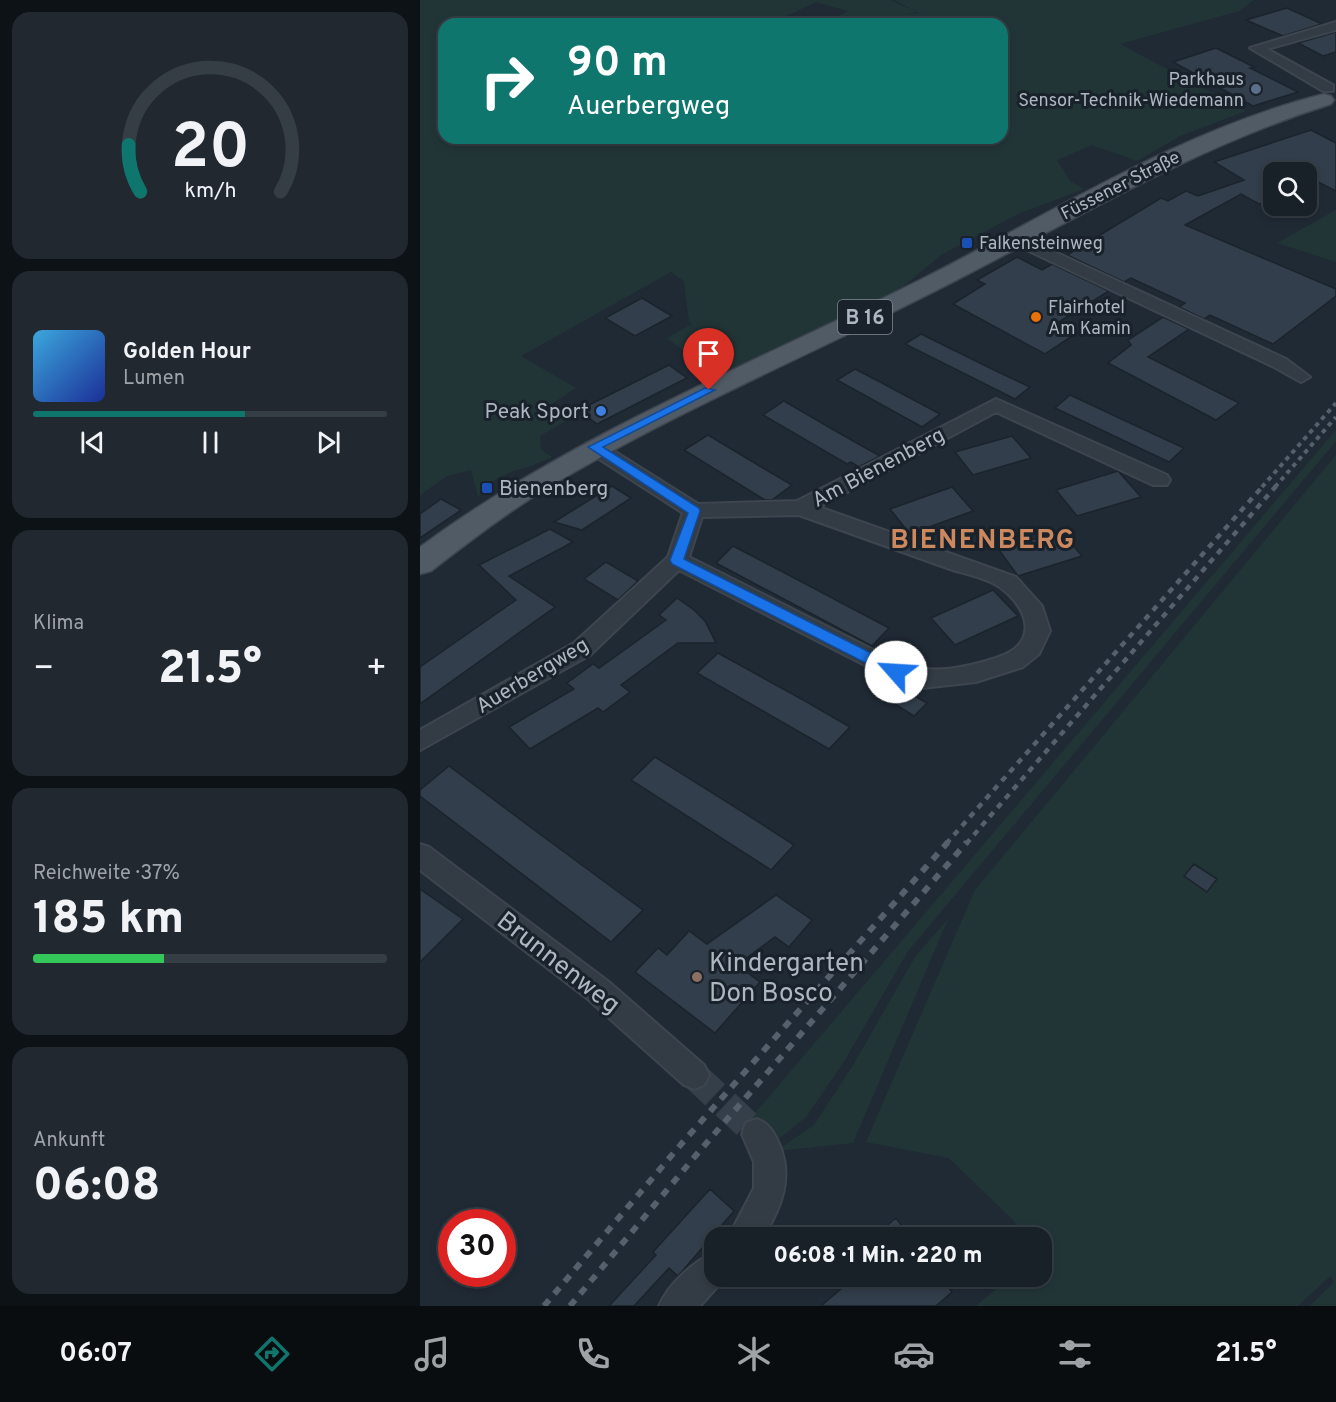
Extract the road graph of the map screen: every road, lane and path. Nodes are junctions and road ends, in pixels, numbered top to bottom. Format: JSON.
{"nodes":[{"id":1,"x":1336,"y":26,"type":"edge"},
{"id":2,"x":1331,"y":95,"type":"edge"},
{"id":3,"x":1016,"y":239,"type":"junction"},
{"id":4,"x":1301,"y":377,"type":"dead end"},
{"id":5,"x":594,"y":447,"type":"junction"},
{"id":6,"x":1160,"y":480,"type":"dead end"},
{"id":7,"x":801,"y":508,"type":"junction"},
{"id":8,"x":694,"y":511,"type":"junction"},
{"id":9,"x":677,"y":560,"type":"junction"},
{"id":10,"x":420,"y":563,"type":"edge"},
{"id":11,"x":420,"y":741,"type":"edge"},
{"id":12,"x":420,"y":855,"type":"edge"},
{"id":13,"x":694,"y":1075,"type":"tunnel mouth"},
{"id":14,"x":757,"y":1134,"type":"tunnel mouth"},
{"id":15,"x":752,"y":1227,"type":"edge"},
{"id":16,"x":704,"y":1279,"type":"edge"},
{"id":17,"x":676,"y":1306,"type":"edge"}],
"edges":[{"from":1,"to":2,"type":"street"},
{"from":2,"to":3,"type":"main road","name":"Füssener Straße","number":"B 16"},
{"from":3,"to":4,"type":"street"},
{"from":3,"to":5,"type":"main road","name":"Füssener Straße","number":"B 16"},
{"from":5,"to":8,"type":"street"},
{"from":5,"to":10,"type":"main road","name":"Füssener Straße","number":"B 16"},
{"from":6,"to":7,"type":"street","name":"Am Bienenberg"},
{"from":7,"to":8,"type":"street","name":"Am Bienenberg"},
{"from":7,"to":9,"type":"street"},
{"from":8,"to":9,"type":"street","name":"Auerbergweg"},
{"from":9,"to":11,"type":"street","name":"Auerbergweg"},
{"from":12,"to":13,"type":"street","name":"Brunnenweg"},
{"from":14,"to":15,"type":"street"},
{"from":16,"to":17,"type":"street"}]}
